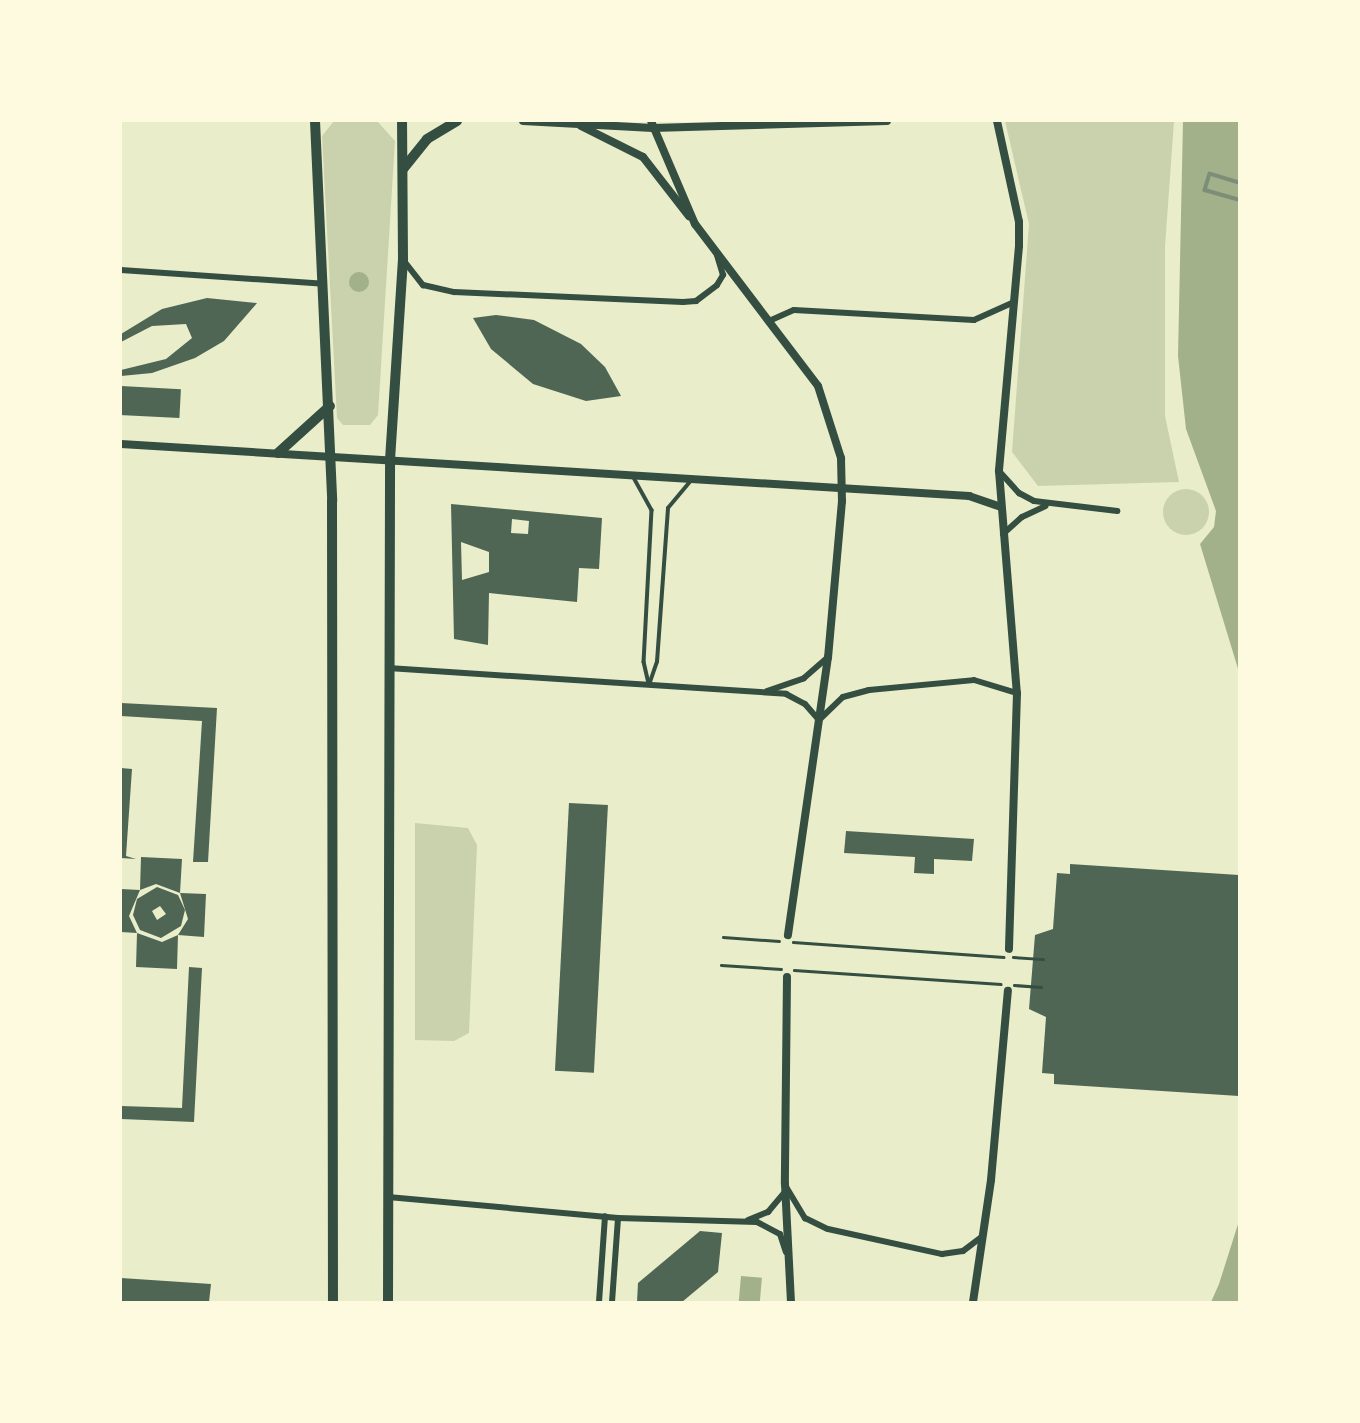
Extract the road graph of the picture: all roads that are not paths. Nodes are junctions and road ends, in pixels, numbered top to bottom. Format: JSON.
{"nodes":[{"id":1,"x":315,"y":121,"type":"edge"},
{"id":2,"x":402,"y":121,"type":"edge"},
{"id":3,"x":457,"y":121,"type":"edge"},
{"id":4,"x":523,"y":121,"type":"edge"},
{"id":5,"x":887,"y":121,"type":"edge"},
{"id":6,"x":997,"y":121,"type":"edge"},
{"id":7,"x":575,"y":124,"type":"junction"},
{"id":8,"x":652,"y":124,"type":"edge"},
{"id":9,"x":402,"y":169,"type":"junction"},
{"id":10,"x":695,"y":224,"type":"junction"},
{"id":11,"x":716,"y":254,"type":"junction"},
{"id":12,"x":403,"y":260,"type":"junction"},
{"id":13,"x":121,"y":270,"type":"edge"},
{"id":14,"x":324,"y":284,"type":"junction"},
{"id":15,"x":1014,"y":302,"type":"junction"},
{"id":16,"x":769,"y":321,"type":"junction"},
{"id":17,"x":330,"y":406,"type":"junction"},
{"id":18,"x":121,"y":444,"type":"edge"},
{"id":19,"x":278,"y":453,"type":"junction"},
{"id":20,"x":331,"y":458,"type":"junction"},
{"id":21,"x":390,"y":460,"type":"junction"},
{"id":22,"x":999,"y":471,"type":"junction"},
{"id":23,"x":633,"y":476,"type":"junction"},
{"id":24,"x":691,"y":480,"type":"junction"},
{"id":25,"x":842,"y":490,"type":"junction"},
{"id":26,"x":1048,"y":506,"type":"junction"},
{"id":27,"x":1001,"y":507,"type":"junction"},
{"id":28,"x":1117,"y":511,"type":"dead end"},
{"id":29,"x":1002,"y":534,"type":"junction"},
{"id":30,"x":828,"y":657,"type":"junction"},
{"id":31,"x":388,"y":668,"type":"junction"},
{"id":32,"x":649,"y":685,"type":"junction"},
{"id":33,"x":766,"y":692,"type":"junction"},
{"id":34,"x":1017,"y":693,"type":"junction"},
{"id":35,"x":819,"y":720,"type":"junction"},
{"id":36,"x":788,"y":935,"type":"dead end"},
{"id":37,"x":1009,"y":949,"type":"dead end"},
{"id":38,"x":787,"y":977,"type":"dead end"},
{"id":39,"x":1008,"y":991,"type":"dead end"},
{"id":40,"x":785,"y":1188,"type":"junction"},
{"id":41,"x":388,"y":1197,"type":"junction"},
{"id":42,"x":605,"y":1216,"type":"junction"},
{"id":43,"x":618,"y":1218,"type":"junction"},
{"id":44,"x":743,"y":1221,"type":"junction"},
{"id":45,"x":983,"y":1236,"type":"junction"},
{"id":46,"x":788,"y":1257,"type":"junction"},
{"id":47,"x":332,"y":1302,"type":"edge"},
{"id":48,"x":388,"y":1302,"type":"edge"},
{"id":49,"x":599,"y":1302,"type":"edge"},
{"id":50,"x":612,"y":1302,"type":"edge"},
{"id":51,"x":791,"y":1302,"type":"edge"},
{"id":52,"x":973,"y":1302,"type":"edge"}],
"edges":[{"from":1,"to":14,"type":"main road"},
{"from":2,"to":9,"type":"main road"},
{"from":3,"to":9,"type":"main road"},
{"from":4,"to":7,"type":"street"},
{"from":5,"to":8,"type":"street"},
{"from":6,"to":15,"type":"street"},
{"from":7,"to":8,"type":"street"},
{"from":7,"to":10,"type":"street"},
{"from":8,"to":10,"type":"street"},
{"from":9,"to":12,"type":"main road"},
{"from":10,"to":11,"type":"street"},
{"from":11,"to":12,"type":"street"},
{"from":11,"to":16,"type":"street"},
{"from":12,"to":21,"type":"main road"},
{"from":13,"to":14,"type":"street"},
{"from":14,"to":17,"type":"main road"},
{"from":15,"to":16,"type":"street"},
{"from":15,"to":22,"type":"street"},
{"from":16,"to":25,"type":"street"},
{"from":17,"to":19,"type":"main road"},
{"from":17,"to":20,"type":"main road"},
{"from":18,"to":19,"type":"street"},
{"from":19,"to":20,"type":"street"},
{"from":20,"to":21,"type":"street"},
{"from":20,"to":47,"type":"main road"},
{"from":21,"to":23,"type":"street"},
{"from":21,"to":31,"type":"main road"},
{"from":22,"to":26,"type":"street"},
{"from":22,"to":27,"type":"street"},
{"from":23,"to":24,"type":"street"},
{"from":23,"to":32,"type":"lane"},
{"from":24,"to":25,"type":"street"},
{"from":24,"to":32,"type":"lane"},
{"from":25,"to":27,"type":"street"},
{"from":25,"to":30,"type":"street"},
{"from":26,"to":28,"type":"street"},
{"from":26,"to":29,"type":"street"},
{"from":27,"to":29,"type":"street"},
{"from":29,"to":34,"type":"street"},
{"from":30,"to":33,"type":"street"},
{"from":30,"to":35,"type":"street"},
{"from":31,"to":32,"type":"street"},
{"from":31,"to":41,"type":"main road"},
{"from":32,"to":33,"type":"street"},
{"from":33,"to":35,"type":"street"},
{"from":34,"to":35,"type":"street"},
{"from":34,"to":37,"type":"street"},
{"from":35,"to":36,"type":"street"},
{"from":38,"to":40,"type":"street"},
{"from":39,"to":45,"type":"street"},
{"from":40,"to":44,"type":"street"},
{"from":40,"to":45,"type":"street"},
{"from":40,"to":46,"type":"street"},
{"from":41,"to":42,"type":"street"},
{"from":41,"to":48,"type":"main road"},
{"from":42,"to":43,"type":"street"},
{"from":42,"to":49,"type":"street"},
{"from":43,"to":44,"type":"street"},
{"from":43,"to":50,"type":"street"},
{"from":44,"to":46,"type":"street"},
{"from":45,"to":52,"type":"street"},
{"from":46,"to":51,"type":"street"}]}
